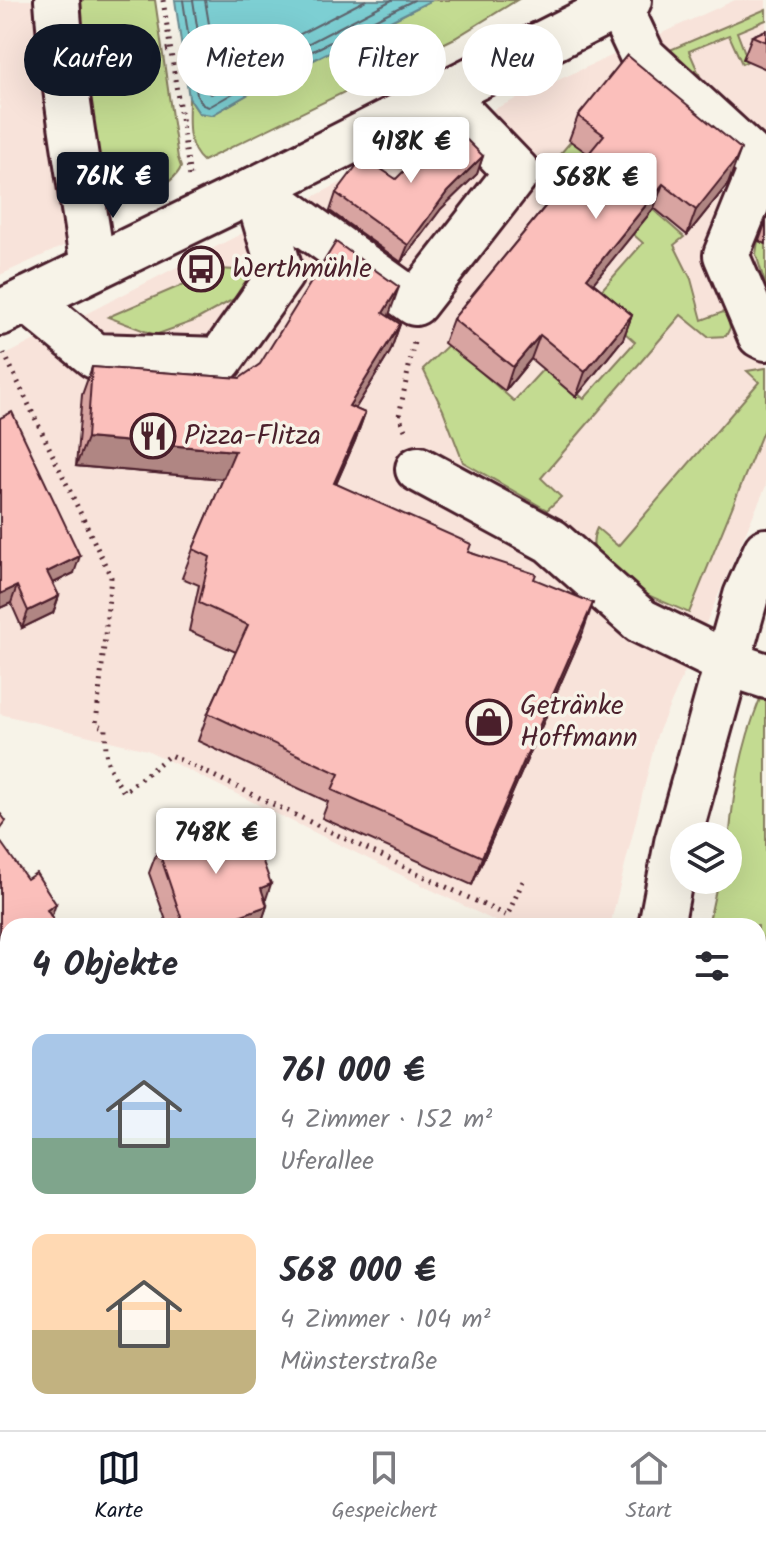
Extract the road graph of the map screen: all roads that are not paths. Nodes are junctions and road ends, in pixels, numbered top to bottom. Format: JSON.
{"nodes":[{"id":1,"x":57,"y":0,"type":"edge"},
{"id":2,"x":629,"y":2,"type":"edge"},
{"id":3,"x":446,"y":92,"type":"edge"},
{"id":4,"x":438,"y":96,"type":"edge"},
{"id":5,"x":444,"y":96,"type":"edge"},
{"id":6,"x":764,"y":161,"type":"edge"},
{"id":7,"x":256,"y":189,"type":"junction"},
{"id":8,"x":93,"y":267,"type":"junction"},
{"id":9,"x":13,"y":306,"type":"edge"},
{"id":10,"x":764,"y":333,"type":"edge"},
{"id":11,"x":418,"y":469,"type":"road end"},
{"id":12,"x":766,"y":551,"type":"edge"},
{"id":13,"x":747,"y":670,"type":"edge"},
{"id":14,"x":663,"y":918,"type":"edge"}],
"edges":[{"from":1,"to":8,"type":"main road"},
{"from":2,"to":3,"type":"main road"},
{"from":2,"to":6,"type":"main road"},
{"from":4,"to":7,"type":"main road"},
{"from":5,"to":7,"type":"main road"},
{"from":6,"to":10,"type":"main road"},
{"from":7,"to":8,"type":"main road"},
{"from":7,"to":9,"type":"main road"},
{"from":8,"to":9,"type":"main road"},
{"from":11,"to":13,"type":"main road"},
{"from":12,"to":13,"type":"main road"},
{"from":13,"to":14,"type":"main road"}]}
